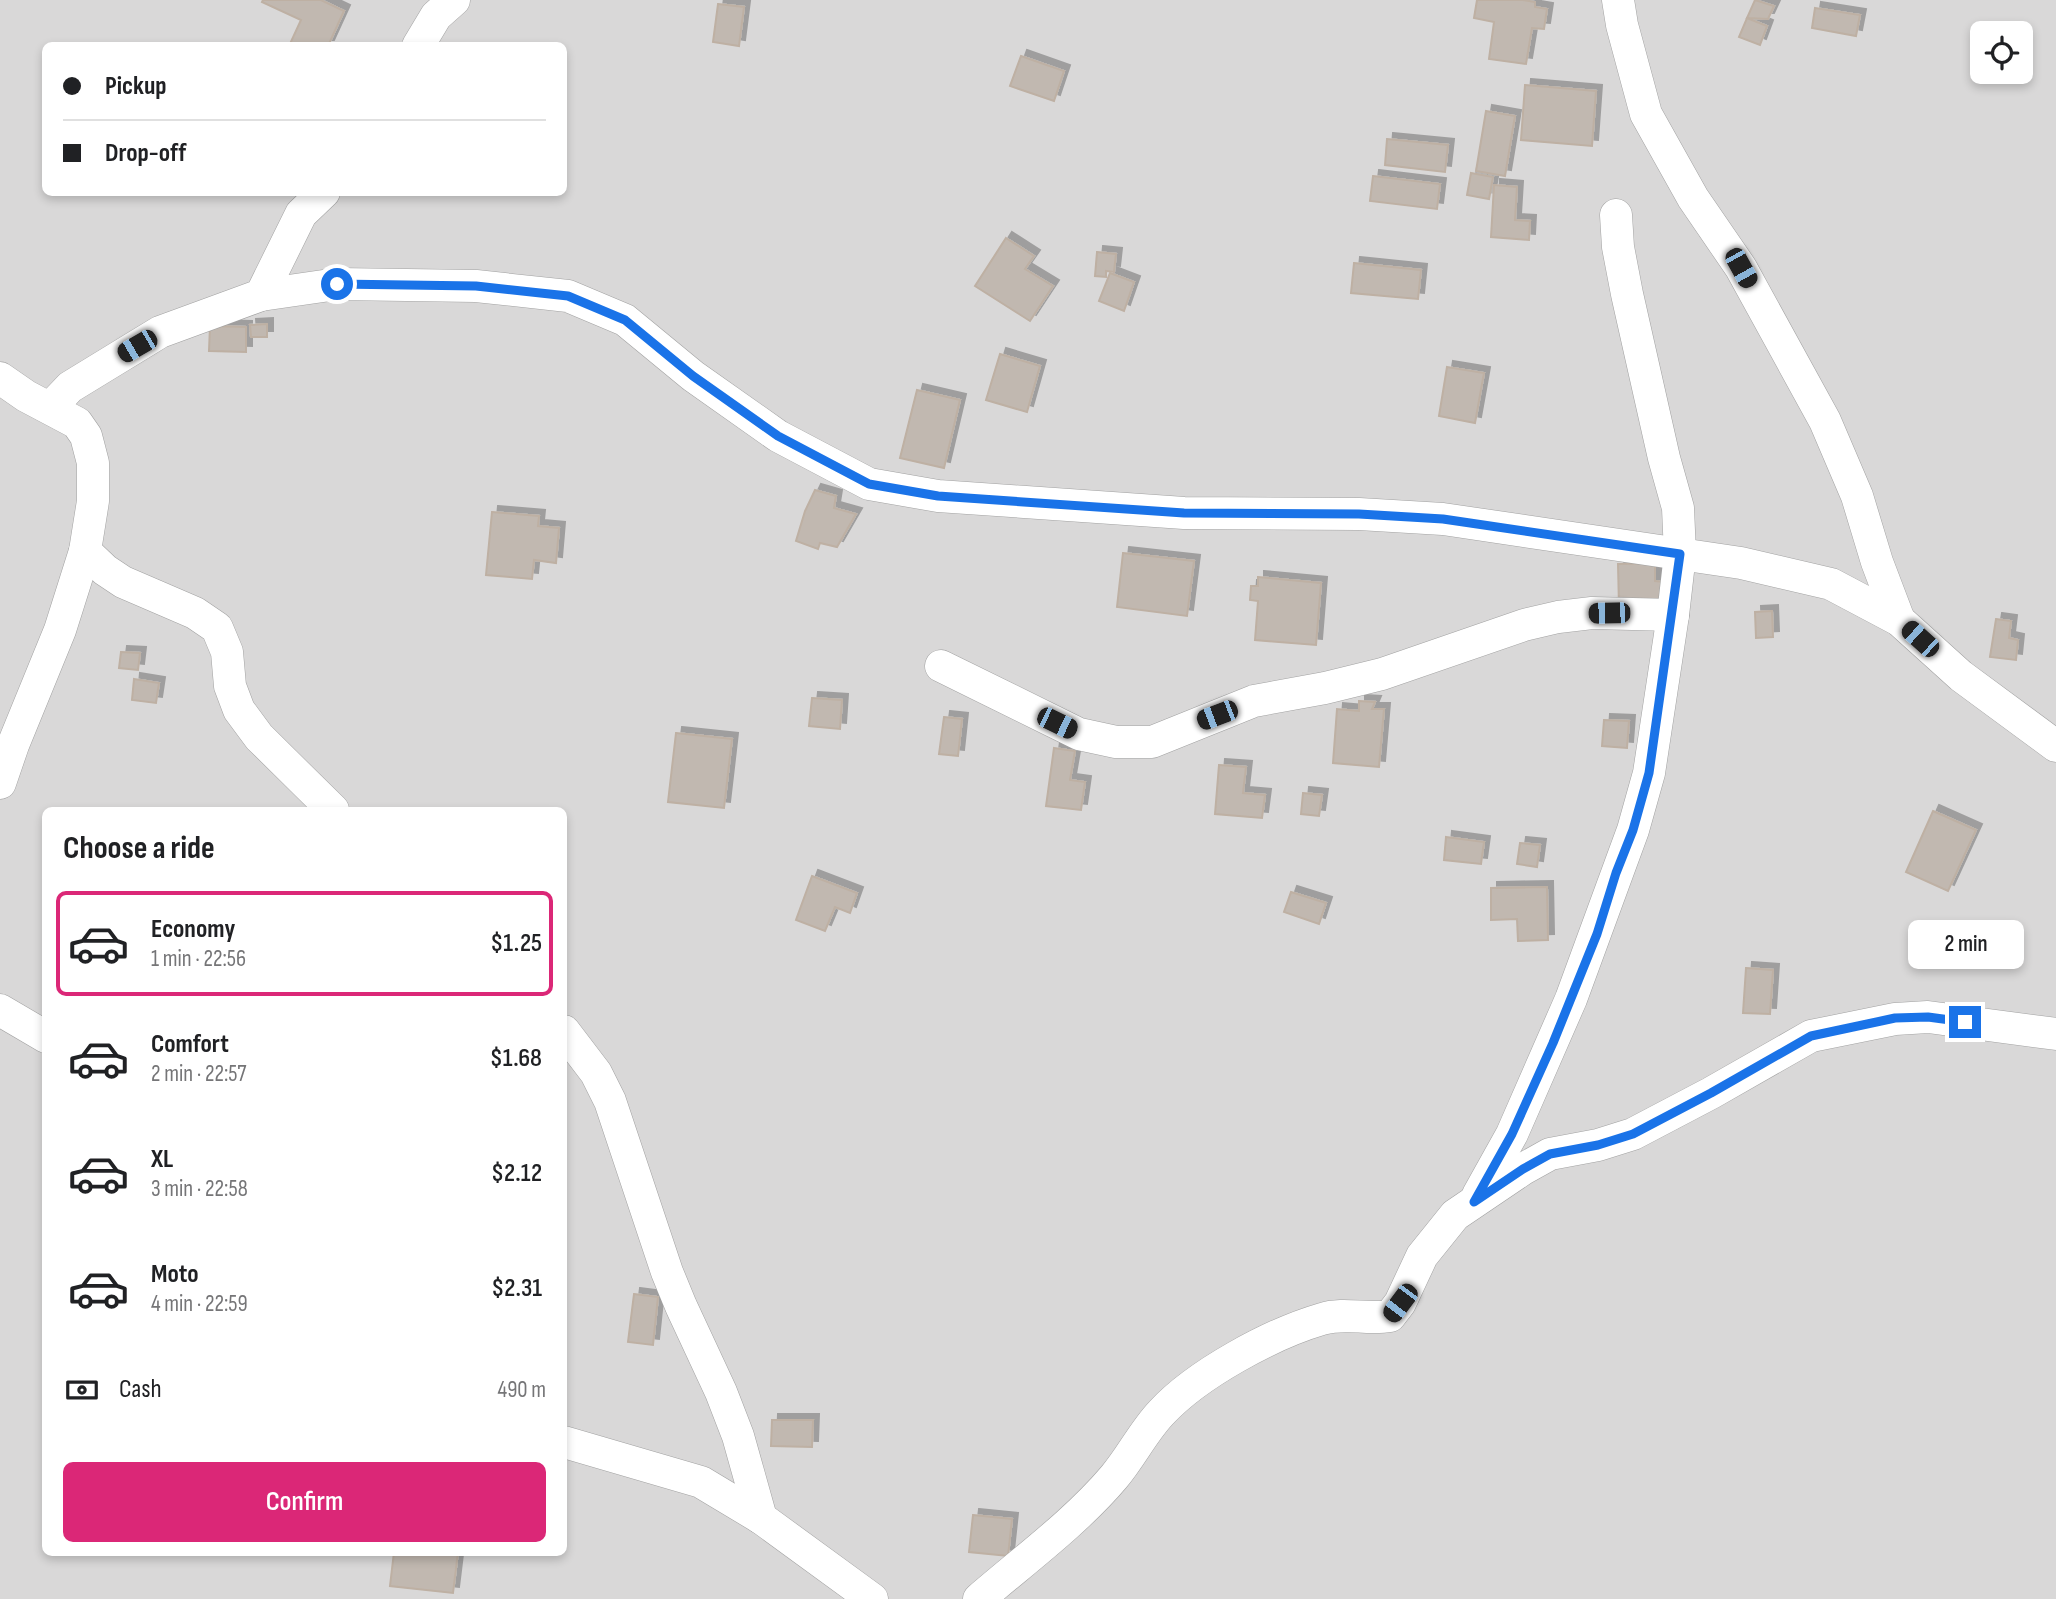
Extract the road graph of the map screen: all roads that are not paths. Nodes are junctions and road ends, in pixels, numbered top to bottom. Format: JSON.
{"nodes":[{"id":1,"x":454,"y":0,"type":"edge"},
{"id":2,"x":1618,"y":0,"type":"edge"},
{"id":3,"x":420,"y":42,"type":"edge"},
{"id":4,"x":320,"y":196,"type":"edge"},
{"id":5,"x":1616,"y":215,"type":"dead end"},
{"id":6,"x":261,"y":296,"type":"junction"},
{"id":7,"x":0,"y":378,"type":"edge"},
{"id":8,"x":51,"y":407,"type":"junction"},
{"id":9,"x":85,"y":551,"type":"junction"},
{"id":10,"x":1680,"y":554,"type":"junction"},
{"id":11,"x":1673,"y":615,"type":"junction"},
{"id":12,"x":1899,"y":620,"type":"junction"},
{"id":13,"x":942,"y":666,"type":"dead end"},
{"id":14,"x":2056,"y":746,"type":"edge"},
{"id":15,"x":0,"y":783,"type":"edge"},
{"id":16,"x":330,"y":807,"type":"edge"},
{"id":17,"x":0,"y":1010,"type":"edge"},
{"id":18,"x":2056,"y":1034,"type":"edge"},
{"id":19,"x":42,"y":1035,"type":"edge"},
{"id":20,"x":567,"y":1035,"type":"edge"},
{"id":21,"x":1474,"y":1202,"type":"junction"},
{"id":22,"x":567,"y":1443,"type":"edge"},
{"id":23,"x":761,"y":1518,"type":"junction"},
{"id":24,"x":872,"y":1599,"type":"edge"},
{"id":25,"x":979,"y":1599,"type":"edge"}],
"edges":[{"from":1,"to":3,"type":"street"},
{"from":2,"to":12,"type":"street"},
{"from":4,"to":6,"type":"street"},
{"from":5,"to":10,"type":"street"},
{"from":6,"to":8,"type":"street"},
{"from":6,"to":10,"type":"street"},
{"from":7,"to":8,"type":"street"},
{"from":8,"to":9,"type":"street"},
{"from":9,"to":15,"type":"street"},
{"from":9,"to":16,"type":"street"},
{"from":10,"to":11,"type":"street"},
{"from":10,"to":12,"type":"street"},
{"from":11,"to":13,"type":"street"},
{"from":11,"to":21,"type":"street"},
{"from":12,"to":14,"type":"street"},
{"from":17,"to":19,"type":"street"},
{"from":18,"to":21,"type":"street"},
{"from":20,"to":23,"type":"street"},
{"from":21,"to":25,"type":"street"},
{"from":22,"to":23,"type":"street"},
{"from":23,"to":24,"type":"street"}]}
